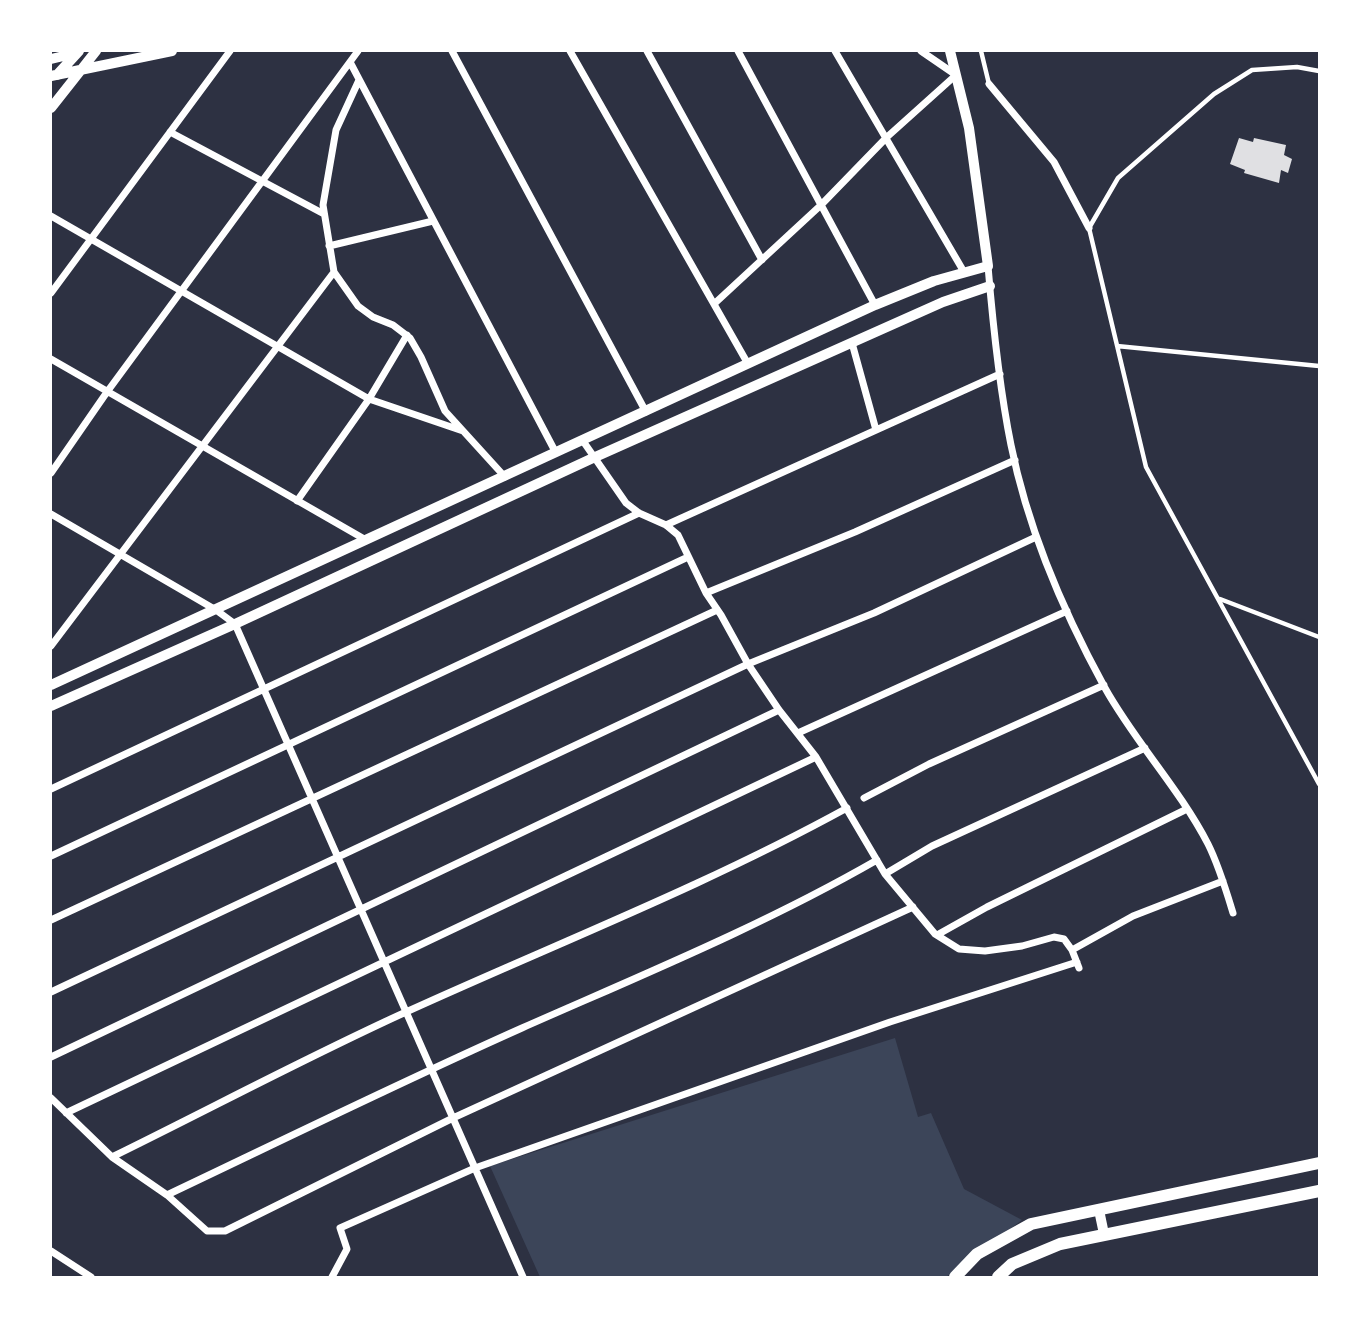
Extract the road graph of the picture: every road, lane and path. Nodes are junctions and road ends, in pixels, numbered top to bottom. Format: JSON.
{"nodes":[{"id":1,"x":89,"y":51,"type":"edge"},
{"id":2,"x":96,"y":51,"type":"edge"},
{"id":3,"x":172,"y":51,"type":"edge"},
{"id":4,"x":230,"y":51,"type":"edge"},
{"id":5,"x":358,"y":51,"type":"edge"},
{"id":6,"x":452,"y":51,"type":"edge"},
{"id":7,"x":570,"y":51,"type":"edge"},
{"id":8,"x":648,"y":51,"type":"edge"},
{"id":9,"x":738,"y":51,"type":"edge"},
{"id":10,"x":835,"y":51,"type":"edge"},
{"id":11,"x":921,"y":51,"type":"edge"},
{"id":12,"x":950,"y":51,"type":"edge"},
{"id":13,"x":981,"y":51,"type":"edge"},
{"id":14,"x":76,"y":52,"type":"edge"},
{"id":15,"x":51,"y":59,"type":"edge"},
{"id":16,"x":350,"y":62,"type":"junction"},
{"id":17,"x":79,"y":70,"type":"junction"},
{"id":18,"x":1319,"y":71,"type":"edge"},
{"id":19,"x":956,"y":75,"type":"junction"},
{"id":20,"x":53,"y":78,"type":"edge"},
{"id":21,"x":359,"y":80,"type":"junction"},
{"id":22,"x":989,"y":84,"type":"joint"},
{"id":23,"x":51,"y":108,"type":"edge"},
{"id":24,"x":170,"y":132,"type":"junction"},
{"id":25,"x":887,"y":137,"type":"junction"},
{"id":26,"x":262,"y":181,"type":"junction"},
{"id":27,"x":821,"y":205,"type":"junction"},
{"id":28,"x":324,"y":214,"type":"junction"},
{"id":29,"x":51,"y":216,"type":"edge"},
{"id":30,"x":433,"y":221,"type":"junction"},
{"id":31,"x":1089,"y":228,"type":"junction"},
{"id":32,"x":91,"y":239,"type":"junction"},
{"id":33,"x":329,"y":246,"type":"junction"},
{"id":34,"x":762,"y":260,"type":"junction"},
{"id":35,"x":988,"y":266,"type":"junction"},
{"id":36,"x":334,"y":272,"type":"junction"},
{"id":37,"x":964,"y":272,"type":"junction"},
{"id":38,"x":990,"y":286,"type":"junction"},
{"id":39,"x":181,"y":291,"type":"junction"},
{"id":40,"x":51,"y":293,"type":"edge"},
{"id":41,"x":714,"y":304,"type":"junction"},
{"id":42,"x":875,"y":305,"type":"junction"},
{"id":43,"x":407,"y":335,"type":"junction"},
{"id":44,"x":852,"y":342,"type":"junction"},
{"id":45,"x":277,"y":346,"type":"junction"},
{"id":46,"x":1117,"y":346,"type":"junction"},
{"id":47,"x":51,"y":359,"type":"edge"},
{"id":48,"x":748,"y":364,"type":"junction"},
{"id":49,"x":1319,"y":366,"type":"edge"},
{"id":50,"x":1000,"y":374,"type":"junction"},
{"id":51,"x":107,"y":392,"type":"junction"},
{"id":52,"x":369,"y":399,"type":"junction"},
{"id":53,"x":646,"y":412,"type":"junction"},
{"id":54,"x":876,"y":430,"type":"junction"},
{"id":55,"x":463,"y":431,"type":"junction"},
{"id":56,"x":583,"y":440,"type":"junction"},
{"id":57,"x":201,"y":446,"type":"junction"},
{"id":58,"x":556,"y":453,"type":"junction"},
{"id":59,"x":593,"y":458,"type":"junction"},
{"id":60,"x":1015,"y":460,"type":"junction"},
{"id":61,"x":51,"y":473,"type":"edge"},
{"id":62,"x":505,"y":477,"type":"junction"},
{"id":63,"x":297,"y":501,"type":"junction"},
{"id":64,"x":639,"y":513,"type":"junction"},
{"id":65,"x":51,"y":514,"type":"edge"},
{"id":66,"x":666,"y":525,"type":"junction"},
{"id":67,"x":1036,"y":537,"type":"junction"},
{"id":68,"x":367,"y":541,"type":"junction"},
{"id":69,"x":121,"y":555,"type":"junction"},
{"id":70,"x":688,"y":557,"type":"junction"},
{"id":71,"x":706,"y":593,"type":"junction"},
{"id":72,"x":1220,"y":599,"type":"junction"},
{"id":73,"x":216,"y":610,"type":"junction"},
{"id":74,"x":717,"y":610,"type":"junction"},
{"id":75,"x":1067,"y":611,"type":"junction"},
{"id":76,"x":235,"y":624,"type":"junction"},
{"id":77,"x":1319,"y":637,"type":"edge"},
{"id":78,"x":51,"y":646,"type":"edge"},
{"id":79,"x":748,"y":664,"type":"junction"},
{"id":80,"x":51,"y":685,"type":"edge"},
{"id":81,"x":1104,"y":685,"type":"junction"},
{"id":82,"x":264,"y":689,"type":"junction"},
{"id":83,"x":51,"y":706,"type":"edge"},
{"id":84,"x":779,"y":710,"type":"junction"},
{"id":85,"x":798,"y":733,"type":"junction"},
{"id":86,"x":288,"y":743,"type":"junction"},
{"id":87,"x":1145,"y":748,"type":"junction"},
{"id":88,"x":816,"y":757,"type":"junction"},
{"id":89,"x":1319,"y":784,"type":"edge"},
{"id":90,"x":51,"y":789,"type":"edge"},
{"id":91,"x":312,"y":798,"type":"junction"},
{"id":92,"x":864,"y":798,"type":"dead end"},
{"id":93,"x":847,"y":808,"type":"junction"},
{"id":94,"x":1187,"y":809,"type":"junction"},
{"id":95,"x":51,"y":856,"type":"edge"},
{"id":96,"x":338,"y":857,"type":"junction"},
{"id":97,"x":877,"y":860,"type":"junction"},
{"id":98,"x":885,"y":874,"type":"junction"},
{"id":99,"x":1223,"y":881,"type":"junction"},
{"id":100,"x":913,"y":906,"type":"junction"},
{"id":101,"x":361,"y":909,"type":"junction"},
{"id":102,"x":1233,"y":914,"type":"dead end"},
{"id":103,"x":51,"y":920,"type":"edge"},
{"id":104,"x":937,"y":935,"type":"junction"},
{"id":105,"x":1072,"y":950,"type":"junction"},
{"id":106,"x":384,"y":962,"type":"junction"},
{"id":107,"x":51,"y":992,"type":"edge"},
{"id":108,"x":406,"y":1012,"type":"junction"},
{"id":109,"x":51,"y":1057,"type":"edge"},
{"id":110,"x":431,"y":1069,"type":"junction"},
{"id":111,"x":51,"y":1098,"type":"edge"},
{"id":112,"x":66,"y":1113,"type":"junction"},
{"id":113,"x":453,"y":1118,"type":"junction"},
{"id":114,"x":112,"y":1157,"type":"junction"},
{"id":115,"x":1319,"y":1163,"type":"edge"},
{"id":116,"x":475,"y":1168,"type":"junction"},
{"id":117,"x":1319,"y":1191,"type":"edge"},
{"id":118,"x":167,"y":1195,"type":"junction"},
{"id":119,"x":1099,"y":1210,"type":"junction"},
{"id":120,"x":1104,"y":1234,"type":"junction"},
{"id":121,"x":51,"y":1251,"type":"edge"},
{"id":122,"x":91,"y":1277,"type":"edge"},
{"id":123,"x":332,"y":1277,"type":"edge"},
{"id":124,"x":523,"y":1277,"type":"edge"},
{"id":125,"x":955,"y":1277,"type":"edge"},
{"id":126,"x":998,"y":1277,"type":"edge"}],
"edges":[{"from":1,"to":14,"type":"street"},
{"from":2,"to":17,"type":"street"},
{"from":3,"to":17,"type":"street"},
{"from":4,"to":24,"type":"street"},
{"from":5,"to":16,"type":"street"},
{"from":6,"to":53,"type":"street"},
{"from":7,"to":41,"type":"street"},
{"from":8,"to":34,"type":"street"},
{"from":9,"to":27,"type":"street"},
{"from":10,"to":25,"type":"street"},
{"from":11,"to":19,"type":"street"},
{"from":12,"to":19,"type":"street"},
{"from":13,"to":22,"type":"lane"},
{"from":14,"to":15,"type":"street"},
{"from":14,"to":20,"type":"street"},
{"from":16,"to":21,"type":"street"},
{"from":16,"to":26,"type":"street"},
{"from":17,"to":20,"type":"street"},
{"from":17,"to":23,"type":"street"},
{"from":18,"to":31,"type":"lane"},
{"from":19,"to":25,"type":"street"},
{"from":19,"to":35,"type":"street"},
{"from":21,"to":28,"type":"street"},
{"from":21,"to":30,"type":"street"},
{"from":22,"to":31,"type":"street"},
{"from":24,"to":26,"type":"street"},
{"from":24,"to":32,"type":"street"},
{"from":25,"to":27,"type":"street"},
{"from":25,"to":37,"type":"street"},
{"from":26,"to":28,"type":"street"},
{"from":26,"to":39,"type":"street"},
{"from":27,"to":34,"type":"street"},
{"from":27,"to":42,"type":"street"},
{"from":28,"to":33,"type":"street"},
{"from":29,"to":32,"type":"street"},
{"from":30,"to":33,"type":"street"},
{"from":30,"to":58,"type":"street"},
{"from":31,"to":46,"type":"lane"},
{"from":32,"to":39,"type":"street"},
{"from":32,"to":40,"type":"street"},
{"from":33,"to":36,"type":"street"},
{"from":34,"to":41,"type":"street"},
{"from":35,"to":37,"type":"street"},
{"from":35,"to":38,"type":"street"},
{"from":36,"to":43,"type":"street"},
{"from":36,"to":45,"type":"street"},
{"from":37,"to":42,"type":"street"},
{"from":38,"to":44,"type":"street"},
{"from":38,"to":50,"type":"street"},
{"from":39,"to":45,"type":"street"},
{"from":39,"to":51,"type":"street"},
{"from":41,"to":48,"type":"street"},
{"from":42,"to":48,"type":"street"},
{"from":43,"to":52,"type":"street"},
{"from":43,"to":55,"type":"street"},
{"from":44,"to":54,"type":"street"},
{"from":44,"to":59,"type":"street"},
{"from":45,"to":52,"type":"street"},
{"from":45,"to":57,"type":"street"},
{"from":46,"to":49,"type":"lane"},
{"from":46,"to":72,"type":"lane"},
{"from":47,"to":51,"type":"street"},
{"from":48,"to":53,"type":"street"},
{"from":50,"to":54,"type":"street"},
{"from":50,"to":60,"type":"street"},
{"from":51,"to":57,"type":"street"},
{"from":51,"to":61,"type":"street"},
{"from":52,"to":55,"type":"street"},
{"from":52,"to":63,"type":"street"},
{"from":53,"to":56,"type":"street"},
{"from":54,"to":66,"type":"street"},
{"from":55,"to":62,"type":"street"},
{"from":56,"to":58,"type":"street"},
{"from":56,"to":59,"type":"street"},
{"from":57,"to":63,"type":"street"},
{"from":57,"to":69,"type":"street"},
{"from":58,"to":62,"type":"street"},
{"from":59,"to":64,"type":"street"},
{"from":59,"to":76,"type":"street"},
{"from":60,"to":67,"type":"street"},
{"from":60,"to":71,"type":"street"},
{"from":62,"to":68,"type":"street"},
{"from":63,"to":68,"type":"street"},
{"from":64,"to":66,"type":"street"},
{"from":64,"to":82,"type":"street"},
{"from":65,"to":69,"type":"street"},
{"from":66,"to":70,"type":"street"},
{"from":67,"to":75,"type":"street"},
{"from":67,"to":79,"type":"street"},
{"from":68,"to":73,"type":"street"},
{"from":69,"to":73,"type":"street"},
{"from":69,"to":78,"type":"street"},
{"from":70,"to":71,"type":"street"},
{"from":70,"to":86,"type":"street"},
{"from":71,"to":74,"type":"street"},
{"from":72,"to":77,"type":"lane"},
{"from":72,"to":89,"type":"lane"},
{"from":73,"to":76,"type":"street"},
{"from":73,"to":80,"type":"street"},
{"from":74,"to":79,"type":"street"},
{"from":74,"to":91,"type":"street"},
{"from":75,"to":81,"type":"street"},
{"from":75,"to":85,"type":"street"},
{"from":76,"to":82,"type":"street"},
{"from":76,"to":83,"type":"street"},
{"from":79,"to":84,"type":"street"},
{"from":79,"to":96,"type":"street"},
{"from":81,"to":87,"type":"street"},
{"from":81,"to":92,"type":"street"},
{"from":82,"to":86,"type":"street"},
{"from":82,"to":90,"type":"street"},
{"from":84,"to":85,"type":"street"},
{"from":84,"to":101,"type":"street"},
{"from":85,"to":88,"type":"street"},
{"from":86,"to":91,"type":"street"},
{"from":86,"to":95,"type":"street"},
{"from":87,"to":94,"type":"street"},
{"from":87,"to":98,"type":"street"},
{"from":88,"to":93,"type":"street"},
{"from":88,"to":106,"type":"street"},
{"from":91,"to":96,"type":"street"},
{"from":91,"to":103,"type":"street"},
{"from":93,"to":97,"type":"street"},
{"from":93,"to":108,"type":"street"},
{"from":94,"to":99,"type":"street"},
{"from":94,"to":104,"type":"street"},
{"from":96,"to":101,"type":"street"},
{"from":96,"to":107,"type":"street"},
{"from":97,"to":98,"type":"street"},
{"from":97,"to":110,"type":"street"},
{"from":98,"to":100,"type":"street"},
{"from":99,"to":102,"type":"street"},
{"from":99,"to":105,"type":"street"},
{"from":100,"to":104,"type":"street"},
{"from":100,"to":113,"type":"street"},
{"from":101,"to":106,"type":"street"},
{"from":101,"to":109,"type":"street"},
{"from":104,"to":105,"type":"street"},
{"from":105,"to":116,"type":"street"},
{"from":106,"to":108,"type":"street"},
{"from":106,"to":112,"type":"street"},
{"from":108,"to":110,"type":"street"},
{"from":108,"to":114,"type":"street"},
{"from":110,"to":113,"type":"street"},
{"from":110,"to":118,"type":"street"},
{"from":111,"to":112,"type":"street"},
{"from":112,"to":114,"type":"street"},
{"from":113,"to":116,"type":"street"},
{"from":113,"to":118,"type":"street"},
{"from":114,"to":118,"type":"street"},
{"from":115,"to":119,"type":"main road"},
{"from":116,"to":123,"type":"street"},
{"from":116,"to":124,"type":"street"},
{"from":117,"to":120,"type":"main road"},
{"from":119,"to":120,"type":"street"},
{"from":119,"to":125,"type":"main road"},
{"from":120,"to":126,"type":"main road"},
{"from":121,"to":122,"type":"street"}]}
